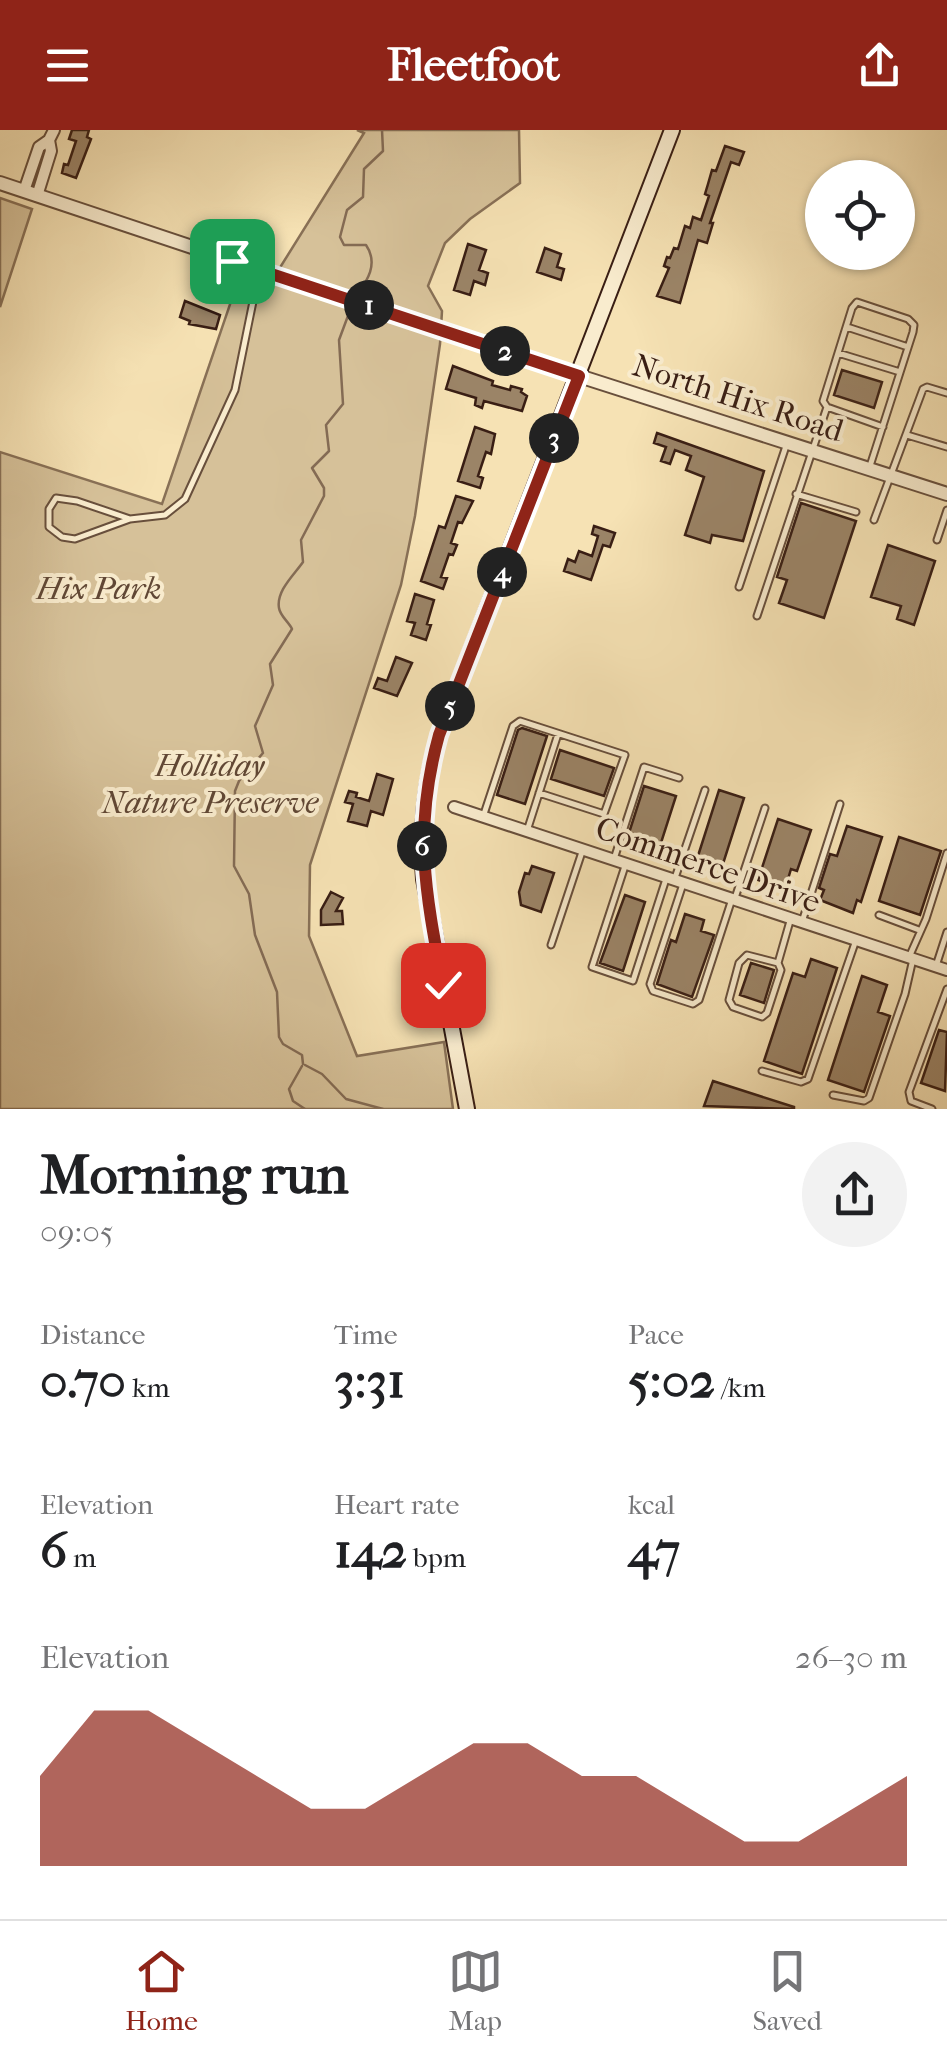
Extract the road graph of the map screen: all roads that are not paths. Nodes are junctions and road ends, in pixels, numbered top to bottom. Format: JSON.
{"nodes":[{"id":1,"x":672,"y":130,"type":"edge"},
{"id":2,"x":52,"y":135,"type":"edge"},
{"id":3,"x":0,"y":183,"type":"edge"},
{"id":4,"x":31,"y":193,"type":"junction"},
{"id":5,"x":259,"y":270,"type":"junction"},
{"id":6,"x":847,"y":327,"type":"junction"},
{"id":7,"x":908,"y":347,"type":"junction"},
{"id":8,"x":838,"y":353,"type":"junction"},
{"id":9,"x":900,"y":372,"type":"junction"},
{"id":10,"x":579,"y":376,"type":"junction"},
{"id":11,"x":947,"y":393,"type":"edge"},
{"id":12,"x":827,"y":407,"type":"junction"},
{"id":13,"x":882,"y":427,"type":"junction"},
{"id":14,"x":907,"y":435,"type":"junction"},
{"id":15,"x":787,"y":442,"type":"junction"},
{"id":16,"x":947,"y":447,"type":"edge"},
{"id":17,"x":812,"y":451,"type":"junction"},
{"id":18,"x":869,"y":469,"type":"junction"},
{"id":19,"x":890,"y":476,"type":"junction"},
{"id":20,"x":796,"y":494,"type":"junction"},
{"id":21,"x":947,"y":494,"type":"edge"},
{"id":22,"x":947,"y":510,"type":"edge"},
{"id":23,"x":856,"y":512,"type":"dead end"},
{"id":24,"x":130,"y":519,"type":"junction"},
{"id":25,"x":874,"y":520,"type":"dead end"},
{"id":26,"x":937,"y":540,"type":"dead end"},
{"id":27,"x":739,"y":586,"type":"dead end"},
{"id":28,"x":757,"y":616,"type":"dead end"},
{"id":29,"x":558,"y":733,"type":"junction"},
{"id":30,"x":679,"y":778,"type":"dead end"},
{"id":31,"x":705,"y":790,"type":"dead end"},
{"id":32,"x":539,"y":793,"type":"junction"},
{"id":33,"x":840,"y":804,"type":"dead end"},
{"id":34,"x":454,"y":807,"type":"dead end"},
{"id":35,"x":765,"y":808,"type":"dead end"},
{"id":36,"x":483,"y":817,"type":"junction"},
{"id":37,"x":528,"y":831,"type":"junction"},
{"id":38,"x":583,"y":849,"type":"junction"},
{"id":39,"x":947,"y":853,"type":"edge"},
{"id":40,"x":614,"y":859,"type":"junction"},
{"id":41,"x":626,"y":863,"type":"junction"},
{"id":42,"x":675,"y":879,"type":"junction"},
{"id":43,"x":734,"y":898,"type":"junction"},
{"id":44,"x":879,"y":915,"type":"dead end"},
{"id":45,"x":796,"y":920,"type":"junction"},
{"id":46,"x":919,"y":930,"type":"junction"},
{"id":47,"x":947,"y":932,"type":"edge"},
{"id":48,"x":856,"y":940,"type":"junction"},
{"id":49,"x":551,"y":945,"type":"dead end"},
{"id":50,"x":911,"y":958,"type":"junction"},
{"id":51,"x":778,"y":963,"type":"junction"},
{"id":52,"x":941,"y":968,"type":"edge"},
{"id":53,"x":947,"y":989,"type":"edge"},
{"id":54,"x":762,"y":1070,"type":"dead end"},
{"id":55,"x":834,"y":1095,"type":"dead end"},
{"id":56,"x":468,"y":1109,"type":"edge"},
{"id":57,"x":932,"y":1109,"type":"edge"}],
"edges":[{"from":1,"to":10,"type":"main road"},
{"from":2,"to":4,"type":"street"},
{"from":3,"to":4,"type":"street","name":"North Hix Road"},
{"from":4,"to":5,"type":"street","name":"North Hix Road"},
{"from":5,"to":10,"type":"street","name":"North Hix Road"},
{"from":5,"to":24,"type":"lane"},
{"from":6,"to":7,"type":"lane"},
{"from":6,"to":7,"type":"lane"},
{"from":6,"to":8,"type":"lane"},
{"from":7,"to":9,"type":"lane"},
{"from":8,"to":9,"type":"lane"},
{"from":8,"to":12,"type":"lane"},
{"from":9,"to":13,"type":"lane"},
{"from":10,"to":15,"type":"street","name":"North Hix Road"},
{"from":10,"to":56,"type":"main road"},
{"from":11,"to":14,"type":"lane"},
{"from":12,"to":13,"type":"lane"},
{"from":12,"to":17,"type":"lane"},
{"from":13,"to":18,"type":"lane"},
{"from":14,"to":16,"type":"lane"},
{"from":14,"to":19,"type":"lane"},
{"from":15,"to":17,"type":"street","name":"North Hix Road"},
{"from":15,"to":27,"type":"lane"},
{"from":17,"to":18,"type":"street","name":"North Hix Road"},
{"from":17,"to":20,"type":"lane"},
{"from":18,"to":19,"type":"street","name":"North Hix Road"},
{"from":19,"to":21,"type":"street","name":"North Hix Road"},
{"from":19,"to":25,"type":"lane"},
{"from":20,"to":23,"type":"lane"},
{"from":20,"to":28,"type":"lane"},
{"from":22,"to":26,"type":"lane"},
{"from":24,"to":24,"type":"lane"},
{"from":29,"to":32,"type":"lane"},
{"from":29,"to":32,"type":"lane"},
{"from":29,"to":36,"type":"lane"},
{"from":30,"to":40,"type":"lane"},
{"from":31,"to":42,"type":"lane"},
{"from":32,"to":37,"type":"lane"},
{"from":33,"to":45,"type":"lane"},
{"from":34,"to":36,"type":"street","name":"Commerce Drive"},
{"from":35,"to":43,"type":"lane"},
{"from":36,"to":37,"type":"street","name":"Commerce Drive"},
{"from":37,"to":38,"type":"street","name":"Commerce Drive"},
{"from":38,"to":40,"type":"street","name":"Commerce Drive"},
{"from":38,"to":49,"type":"lane"},
{"from":39,"to":46,"type":"lane"},
{"from":40,"to":41,"type":"street","name":"Commerce Drive"},
{"from":41,"to":42,"type":"street","name":"Commerce Drive"},
{"from":41,"to":42,"type":"lane"},
{"from":42,"to":43,"type":"street","name":"Commerce Drive"},
{"from":42,"to":43,"type":"lane"},
{"from":43,"to":45,"type":"street","name":"Commerce Drive"},
{"from":44,"to":46,"type":"lane"},
{"from":45,"to":48,"type":"street","name":"Commerce Drive"},
{"from":45,"to":51,"type":"lane"},
{"from":46,"to":50,"type":"lane"},
{"from":47,"to":52,"type":"lane"},
{"from":48,"to":50,"type":"street","name":"Commerce Drive"},
{"from":48,"to":54,"type":"lane"},
{"from":50,"to":52,"type":"street","name":"Commerce Drive"},
{"from":50,"to":55,"type":"lane"},
{"from":51,"to":51,"type":"lane"},
{"from":53,"to":57,"type":"lane"}]}
